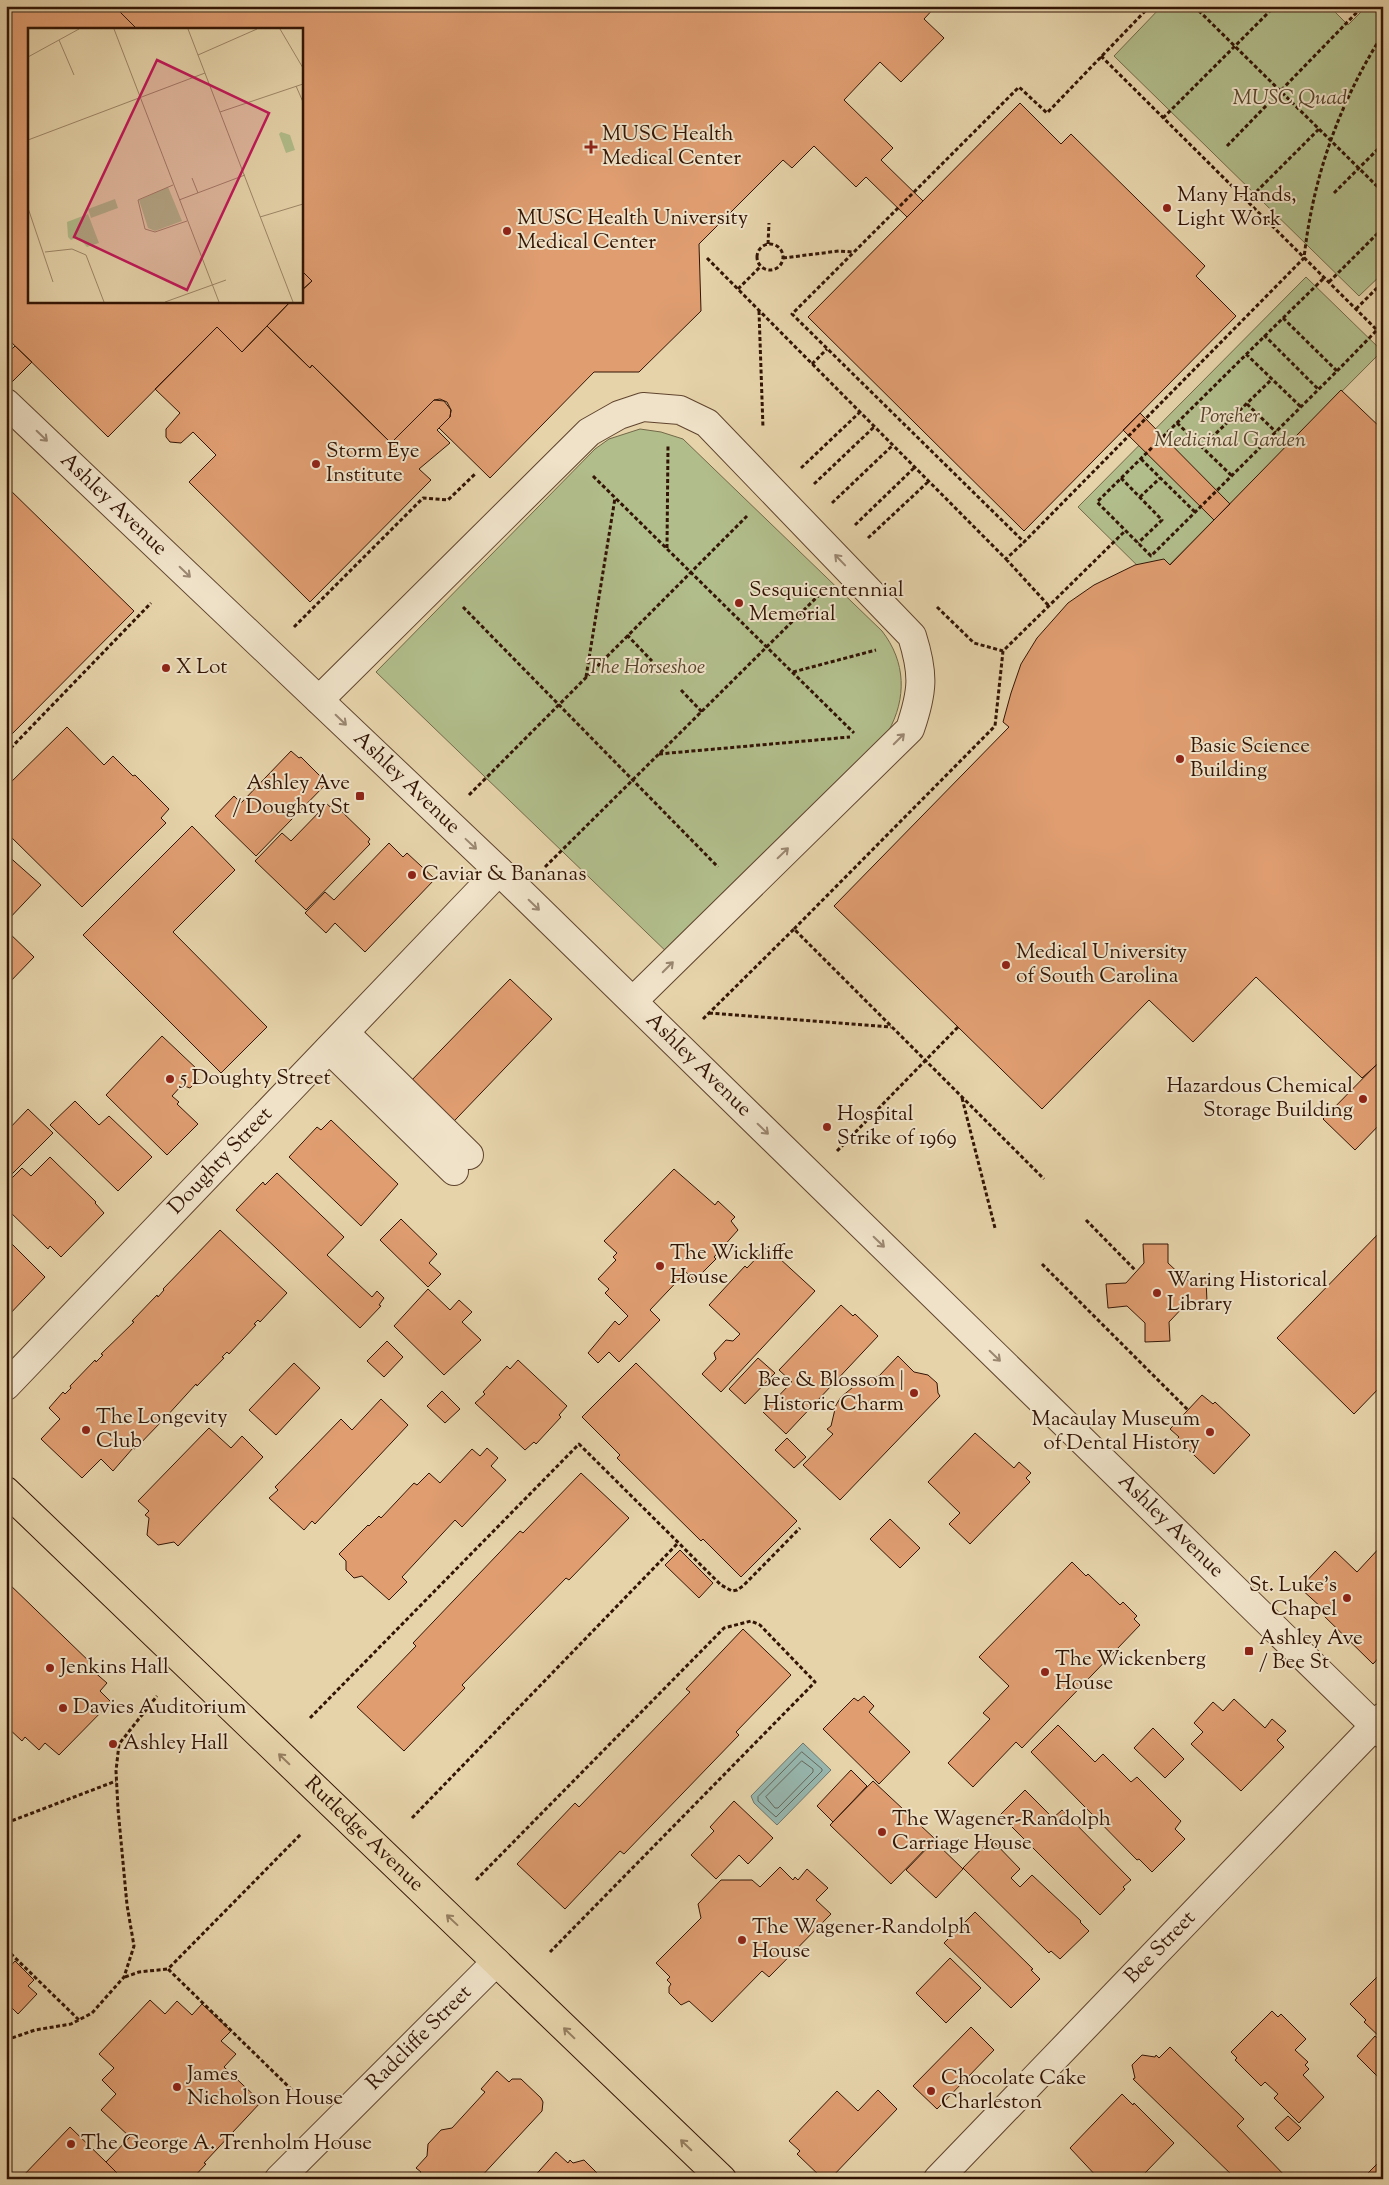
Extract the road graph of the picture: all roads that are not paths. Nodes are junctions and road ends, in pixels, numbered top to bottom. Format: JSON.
{"nodes":[{"id":1,"x":6,"y":403,"type":"edge"},
{"id":2,"x":319,"y":700,"type":"junction"},
{"id":3,"x":499,"y":871,"type":"junction"},
{"id":4,"x":633,"y":1001,"type":"junction"},
{"id":5,"x":337,"y":1041,"type":"junction"},
{"id":6,"x":462,"y":1163,"type":"dead end"},
{"id":7,"x":6,"y":1386,"type":"edge"},
{"id":8,"x":6,"y":1491,"type":"edge"},
{"id":9,"x":1380,"y":1725,"type":"edge"},
{"id":10,"x":496,"y":1962,"type":"junction"},
{"id":11,"x":280,"y":2179,"type":"edge"},
{"id":12,"x":722,"y":2179,"type":"edge"},
{"id":13,"x":938,"y":2179,"type":"edge"}],
"edges":[{"from":1,"to":2,"type":"street","name":"Ashley Avenue","one_way":true},
{"from":2,"to":3,"type":"street","name":"Ashley Avenue","one_way":true},
{"from":4,"to":2,"type":"street","one_way":true},
{"from":3,"to":4,"type":"street","name":"Ashley Avenue","one_way":true},
{"from":3,"to":5,"type":"street","name":"Doughty Street"},
{"from":4,"to":9,"type":"street","name":"Ashley Avenue","one_way":true},
{"from":5,"to":6,"type":"street"},
{"from":5,"to":7,"type":"street","name":"Doughty Street"},
{"from":10,"to":8,"type":"main road","name":"Rutledge Avenue","one_way":true},
{"from":9,"to":13,"type":"street","name":"Bee Street"},
{"from":10,"to":11,"type":"street","name":"Radcliffe Street"},
{"from":12,"to":10,"type":"main road","name":"Rutledge Avenue","one_way":true}]}
